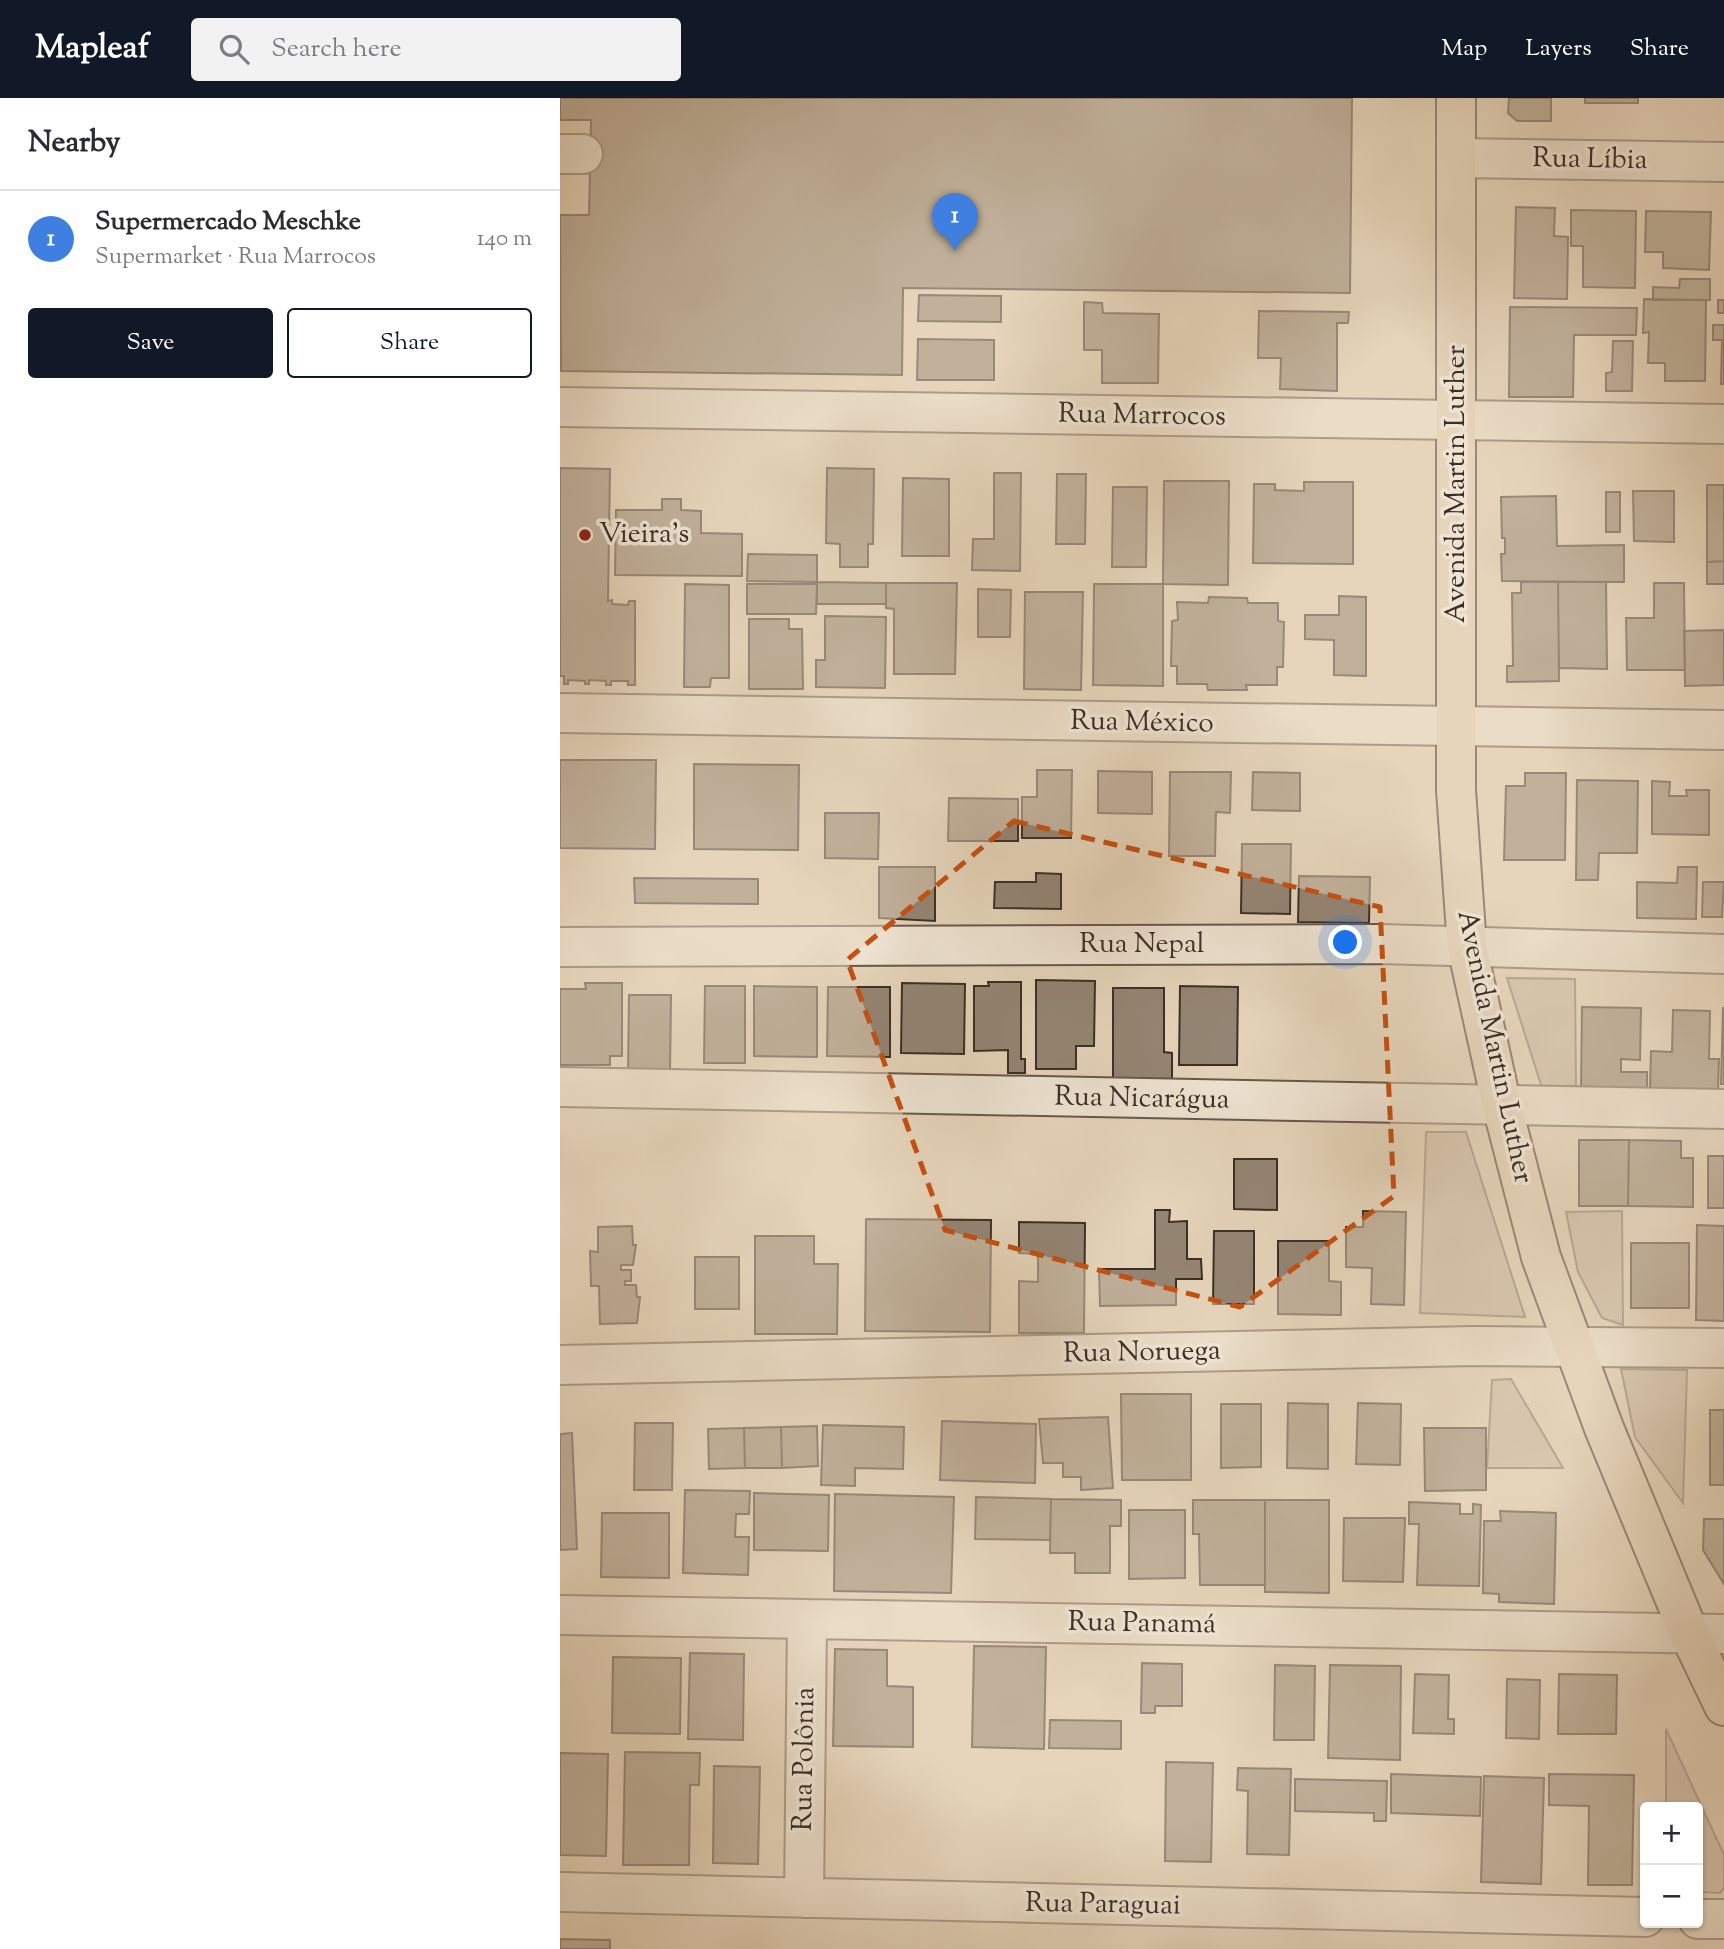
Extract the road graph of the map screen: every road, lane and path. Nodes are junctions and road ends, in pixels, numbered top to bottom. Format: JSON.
{"nodes":[{"id":1,"x":1456,"y":98,"type":"edge"},
{"id":2,"x":1456,"y":158,"type":"junction"},
{"id":3,"x":1724,"y":162,"type":"edge"},
{"id":4,"x":560,"y":407,"type":"edge"},
{"id":5,"x":1458,"y":421,"type":"junction"},
{"id":6,"x":1724,"y":424,"type":"edge"},
{"id":7,"x":560,"y":713,"type":"edge"},
{"id":8,"x":1456,"y":727,"type":"junction"},
{"id":9,"x":1724,"y":730,"type":"edge"},
{"id":10,"x":560,"y":947,"type":"edge"},
{"id":11,"x":1468,"y":947,"type":"junction"},
{"id":12,"x":1724,"y":954,"type":"edge"},
{"id":13,"x":560,"y":1087,"type":"edge"},
{"id":14,"x":1502,"y":1106,"type":"junction"},
{"id":15,"x":1724,"y":1109,"type":"edge"},
{"id":16,"x":1572,"y":1346,"type":"junction"},
{"id":17,"x":1724,"y":1348,"type":"edge"},
{"id":18,"x":560,"y":1365,"type":"edge"},
{"id":19,"x":560,"y":1615,"type":"edge"},
{"id":20,"x":807,"y":1619,"type":"junction"},
{"id":21,"x":1707,"y":1633,"type":"edge"},
{"id":22,"x":1724,"y":1706,"type":"edge"},
{"id":23,"x":560,"y":1892,"type":"edge"},
{"id":24,"x":804,"y":1898,"type":"junction"},
{"id":25,"x":1640,"y":1917,"type":"edge"},
{"id":26,"x":1703,"y":1919,"type":"edge"},
{"id":27,"x":1724,"y":1919,"type":"edge"}],
"edges":[{"from":1,"to":2,"type":"main road","name":"Avenida Martin Luther"},
{"from":2,"to":3,"type":"street","name":"Rua Líbia"},
{"from":2,"to":5,"type":"main road","name":"Avenida Martin Luther"},
{"from":4,"to":5,"type":"street","name":"Rua Marrocos"},
{"from":5,"to":6,"type":"street","name":"Rua Marrocos"},
{"from":5,"to":8,"type":"main road","name":"Avenida Martin Luther"},
{"from":7,"to":8,"type":"street","name":"Rua México"},
{"from":8,"to":9,"type":"street","name":"Rua México"},
{"from":8,"to":11,"type":"main road","name":"Avenida Martin Luther"},
{"from":10,"to":11,"type":"street","name":"Rua Nepal"},
{"from":11,"to":12,"type":"street","name":"Rua Nepal"},
{"from":11,"to":14,"type":"main road","name":"Avenida Martin Luther"},
{"from":13,"to":14,"type":"street","name":"Rua Nicarágua"},
{"from":14,"to":15,"type":"street","name":"Rua Nicarágua"},
{"from":14,"to":16,"type":"main road","name":"Avenida Martin Luther"},
{"from":16,"to":17,"type":"street","name":"Rua Noruega"},
{"from":16,"to":18,"type":"street","name":"Rua Noruega"},
{"from":16,"to":21,"type":"main road","name":"Avenida Martin Luther"},
{"from":19,"to":20,"type":"street","name":"Rua Panamá"},
{"from":20,"to":21,"type":"street","name":"Rua Panamá"},
{"from":20,"to":24,"type":"street","name":"Rua Polônia"},
{"from":21,"to":22,"type":"main road","name":"Avenida Martin Luther"},
{"from":23,"to":24,"type":"street","name":"Rua Paraguai"},
{"from":24,"to":25,"type":"street","name":"Rua Paraguai"},
{"from":26,"to":27,"type":"street"}]}
